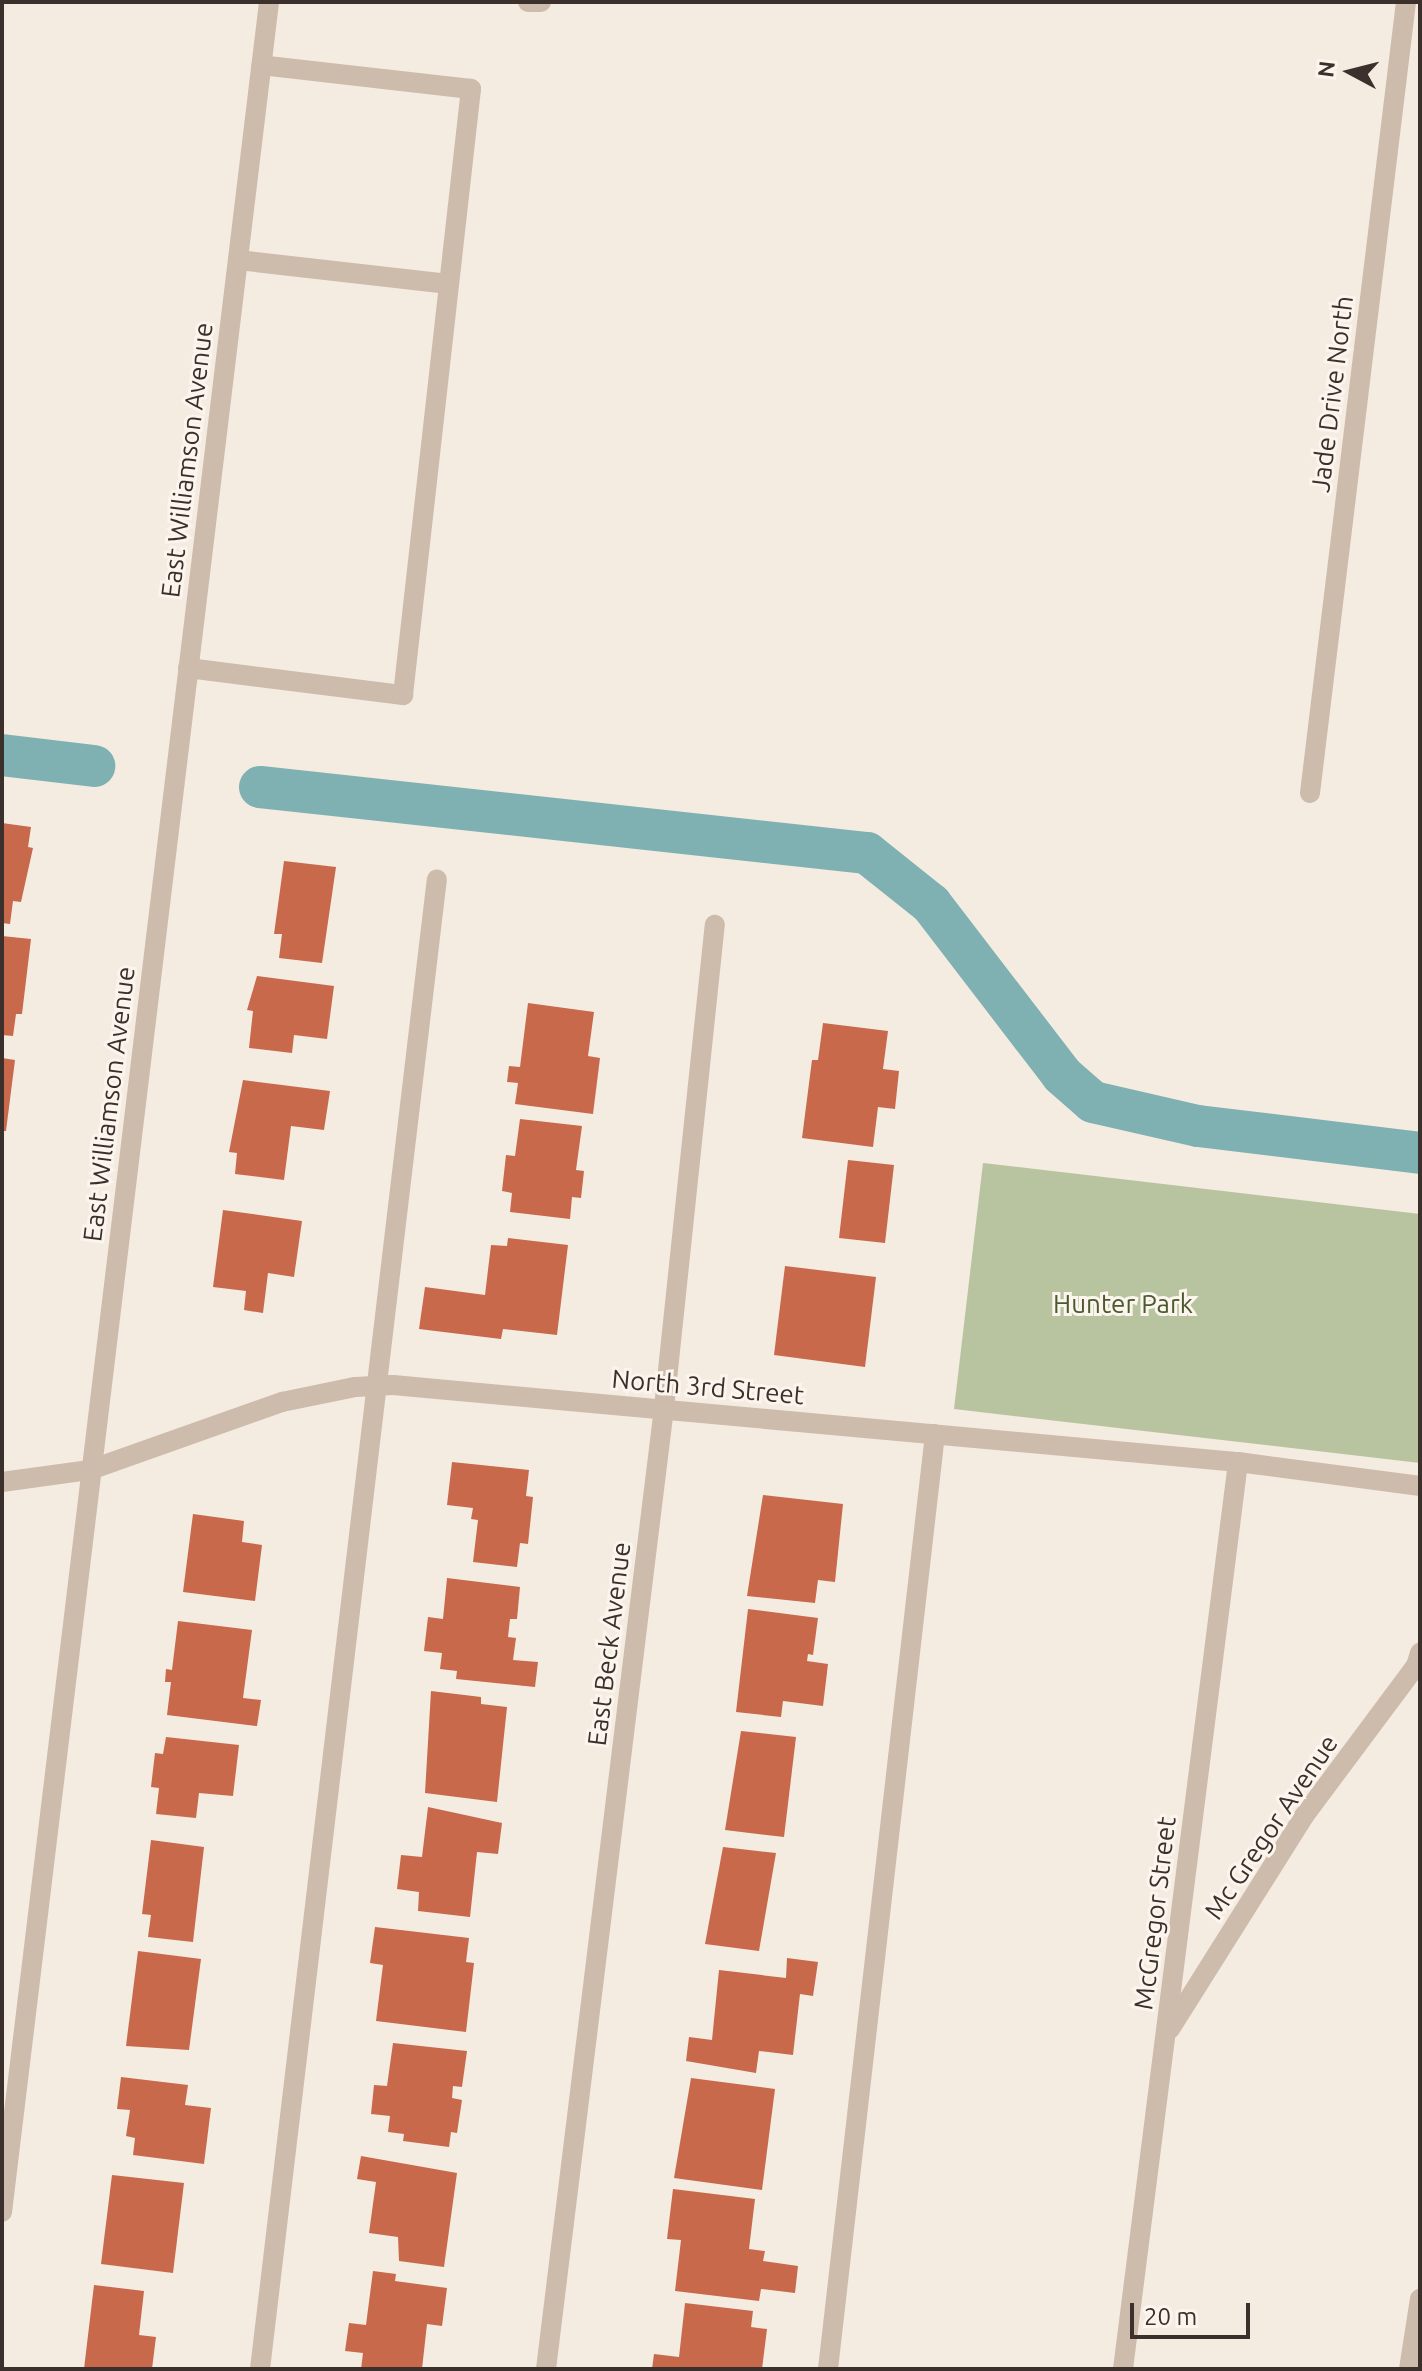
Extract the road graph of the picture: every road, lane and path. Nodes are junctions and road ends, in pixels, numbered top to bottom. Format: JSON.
{"nodes":[{"id":1,"x":269,"y":2,"type":"edge"},
{"id":2,"x":528,"y":2,"type":"edge"},
{"id":3,"x":541,"y":2,"type":"edge"},
{"id":4,"x":1406,"y":2,"type":"edge"},
{"id":5,"x":261,"y":65,"type":"junction"},
{"id":6,"x":238,"y":260,"type":"junction"},
{"id":7,"x":449,"y":284,"type":"junction"},
{"id":8,"x":188,"y":668,"type":"junction"},
{"id":9,"x":1310,"y":793,"type":"dead end"},
{"id":10,"x":437,"y":879,"type":"dead end"},
{"id":11,"x":715,"y":925,"type":"dead end"},
{"id":12,"x":377,"y":1386,"type":"junction"},
{"id":13,"x":664,"y":1408,"type":"junction"},
{"id":14,"x":935,"y":1434,"type":"junction"},
{"id":15,"x":1238,"y":1462,"type":"junction"},
{"id":16,"x":90,"y":1470,"type":"junction"},
{"id":17,"x":2,"y":1482,"type":"edge"},
{"id":18,"x":1420,"y":1486,"type":"edge"},
{"id":19,"x":1420,"y":1653,"type":"edge"},
{"id":20,"x":1168,"y":2033,"type":"junction"},
{"id":21,"x":2,"y":2212,"type":"edge"},
{"id":22,"x":1420,"y":2299,"type":"edge"},
{"id":23,"x":260,"y":2369,"type":"edge"},
{"id":24,"x":546,"y":2369,"type":"edge"},
{"id":25,"x":828,"y":2369,"type":"edge"},
{"id":26,"x":1123,"y":2369,"type":"edge"},
{"id":27,"x":1409,"y":2369,"type":"edge"}],
"edges":[{"from":1,"to":5,"type":"street","name":"East Williamson Avenue"},
{"from":2,"to":3,"type":"street"},
{"from":4,"to":9,"type":"street","name":"Jade Drive North"},
{"from":5,"to":6,"type":"street","name":"East Williamson Avenue"},
{"from":5,"to":7,"type":"street"},
{"from":6,"to":7,"type":"street"},
{"from":6,"to":8,"type":"street","name":"East Williamson Avenue"},
{"from":7,"to":8,"type":"street"},
{"from":8,"to":16,"type":"street","name":"East Williamson Avenue"},
{"from":10,"to":12,"type":"street"},
{"from":11,"to":13,"type":"street","name":"East Beck Avenue"},
{"from":12,"to":13,"type":"street","name":"North 3rd Street"},
{"from":12,"to":16,"type":"street","name":"North 3rd Street"},
{"from":12,"to":23,"type":"street"},
{"from":13,"to":14,"type":"street","name":"North 3rd Street"},
{"from":13,"to":24,"type":"street","name":"East Beck Avenue"},
{"from":14,"to":15,"type":"street","name":"North 3rd Street"},
{"from":14,"to":25,"type":"street"},
{"from":15,"to":18,"type":"street","name":"North 3rd Street"},
{"from":15,"to":20,"type":"street","name":"McGregor Street"},
{"from":16,"to":17,"type":"street","name":"North 3rd Street"},
{"from":16,"to":21,"type":"street","name":"East Williamson Avenue"},
{"from":19,"to":20,"type":"street","name":"Mc Gregor Avenue"},
{"from":20,"to":26,"type":"street","name":"McGregor Street"},
{"from":22,"to":27,"type":"street"}]}
